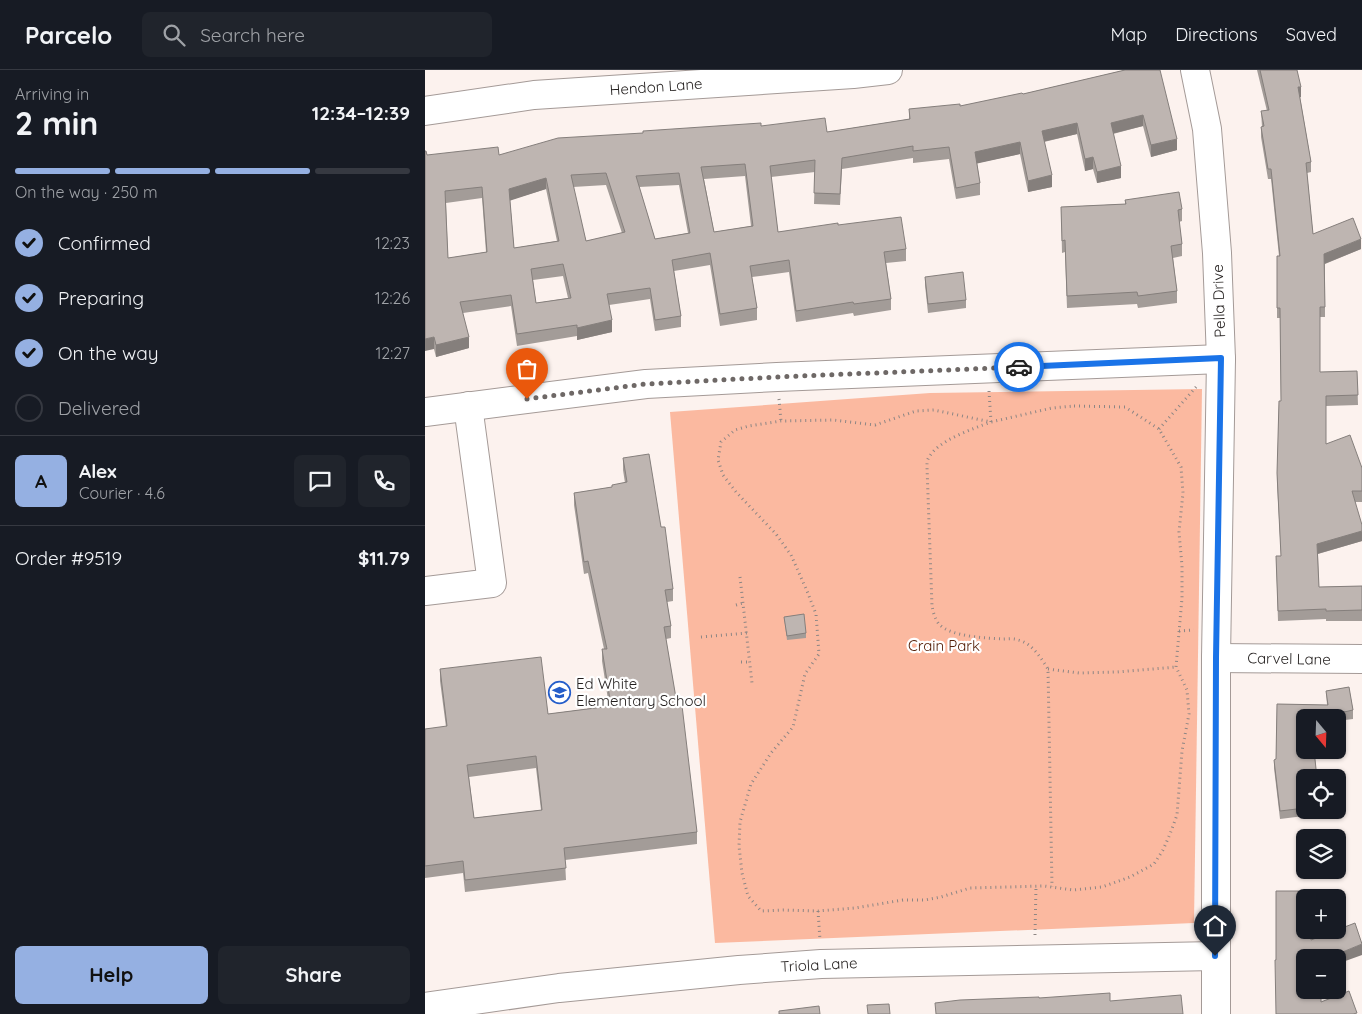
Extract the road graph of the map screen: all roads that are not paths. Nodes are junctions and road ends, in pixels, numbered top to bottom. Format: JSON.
{"nodes":[{"id":1,"x":888,"y":70,"type":"edge"},
{"id":2,"x":1195,"y":70,"type":"edge"},
{"id":3,"x":425,"y":111,"type":"edge"},
{"id":4,"x":1221,"y":358,"type":"junction"},
{"id":5,"x":468,"y":406,"type":"junction"},
{"id":6,"x":425,"y":412,"type":"edge"},
{"id":7,"x":425,"y":591,"type":"edge"},
{"id":8,"x":1216,"y":658,"type":"junction"},
{"id":9,"x":1362,"y":660,"type":"edge"},
{"id":10,"x":1215,"y":956,"type":"junction"},
{"id":11,"x":425,"y":1007,"type":"edge"},
{"id":12,"x":1216,"y":1014,"type":"edge"}],
"edges":[{"from":1,"to":3,"type":"street","name":"Hendon Lane"},
{"from":2,"to":4,"type":"street","name":"Pella Drive"},
{"from":4,"to":5,"type":"street"},
{"from":4,"to":8,"type":"street","name":"Pella Drive"},
{"from":5,"to":6,"type":"street"},
{"from":5,"to":7,"type":"street"},
{"from":8,"to":9,"type":"street","name":"Carvel Lane"},
{"from":8,"to":10,"type":"street","name":"Pella Drive"},
{"from":10,"to":11,"type":"street","name":"Triola Lane"},
{"from":10,"to":12,"type":"street","name":"Pella Drive"}]}
